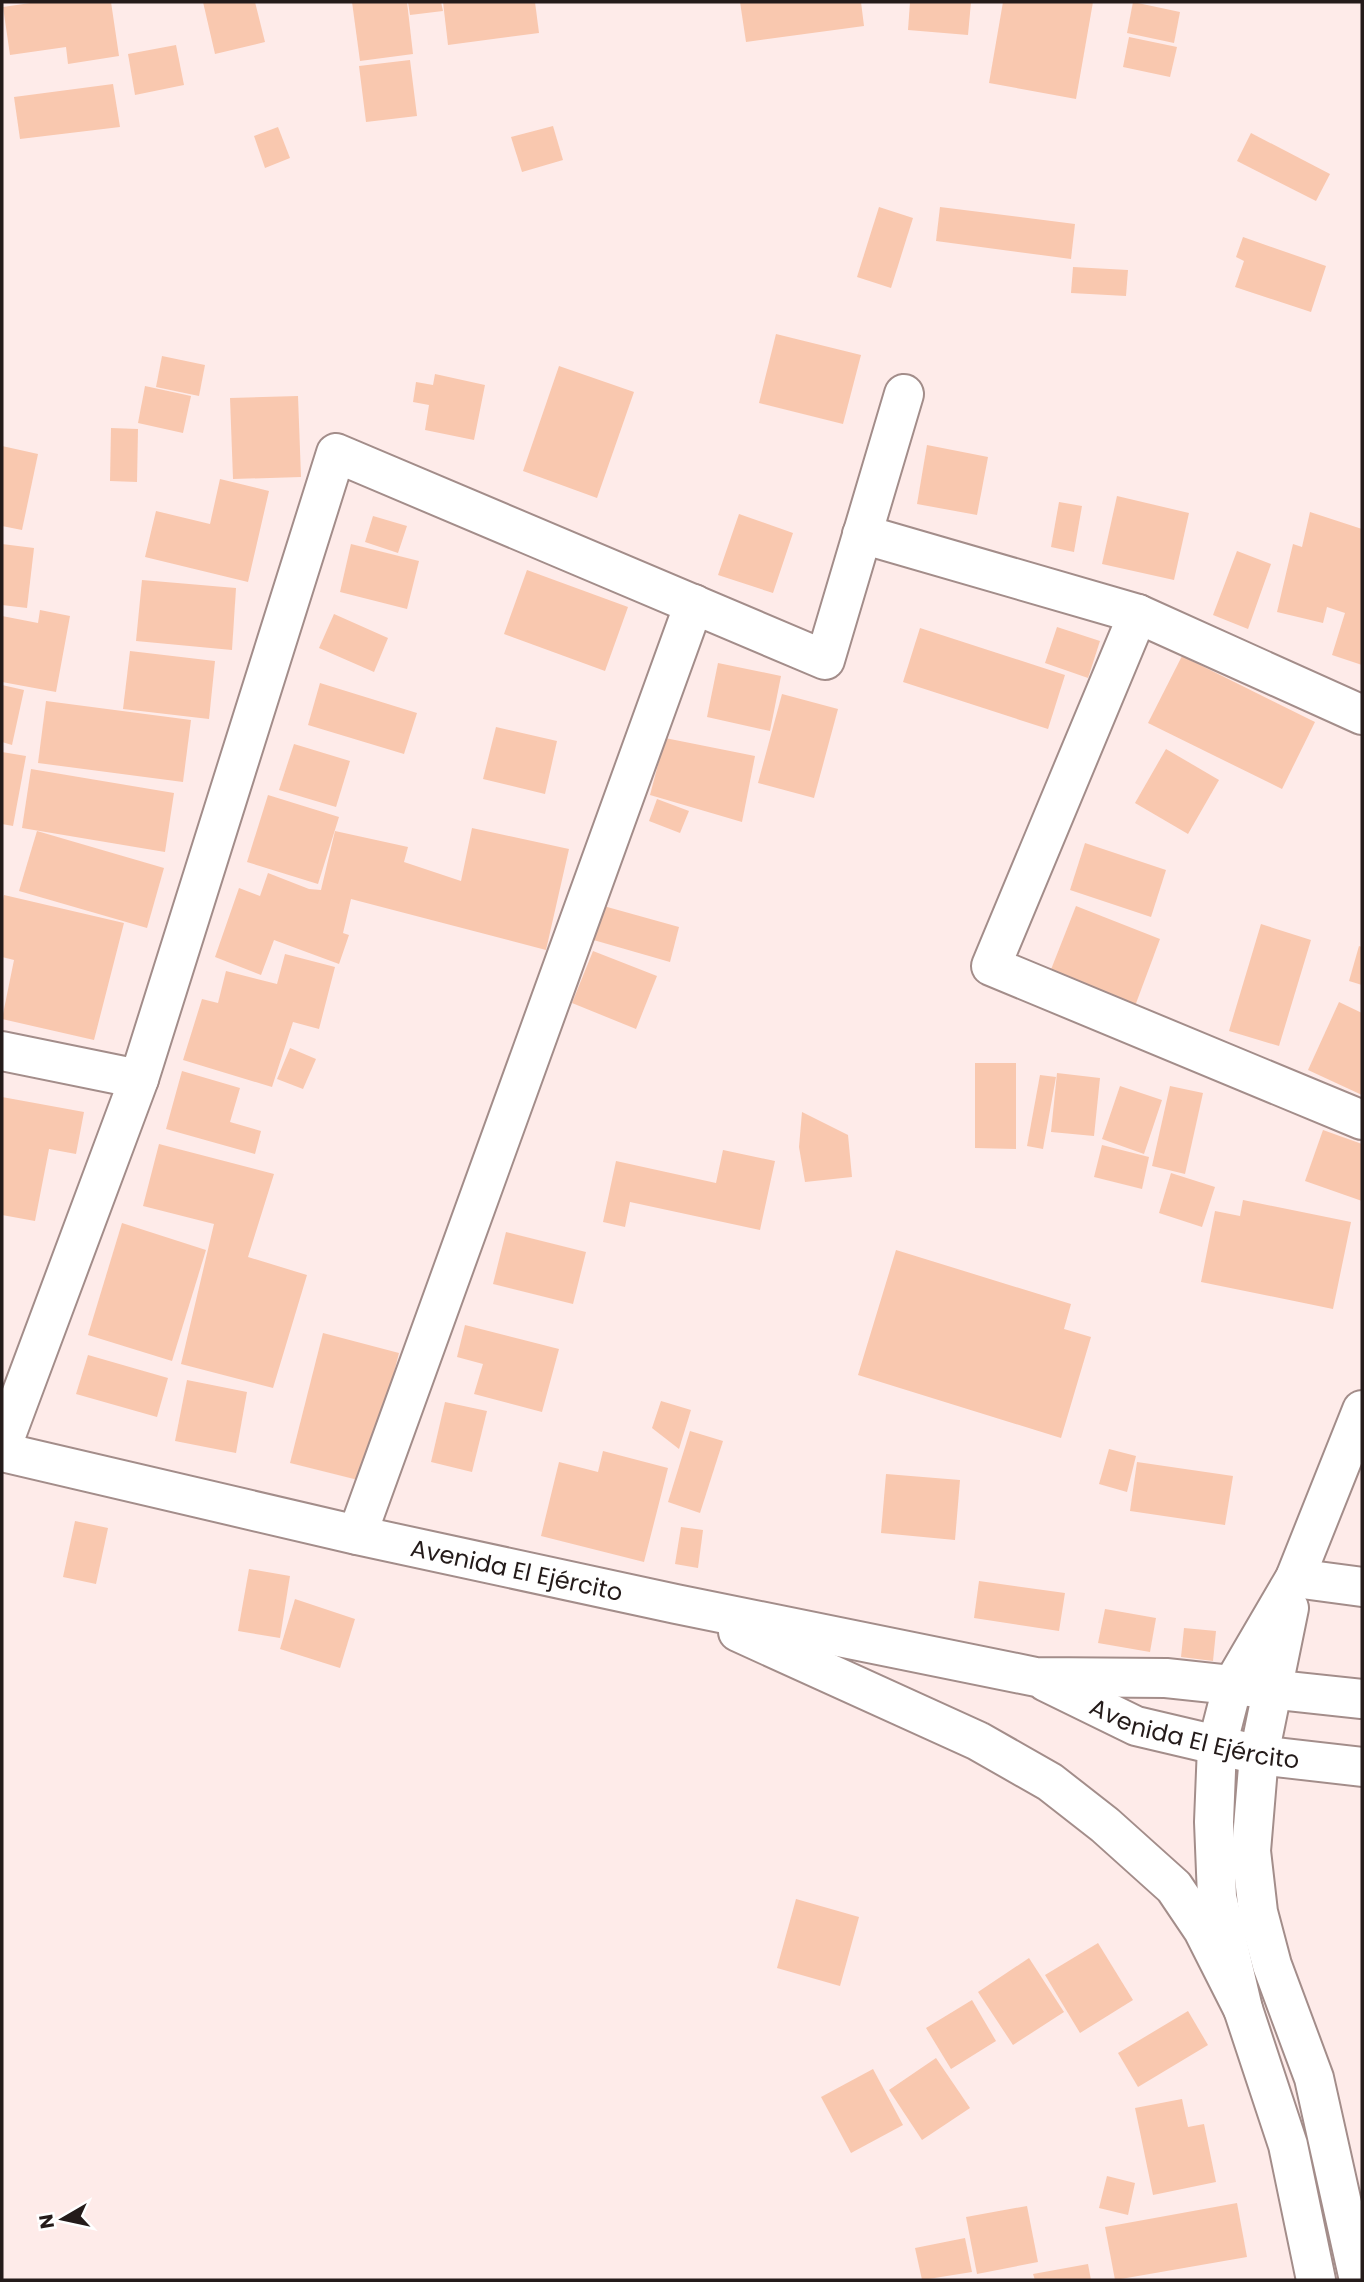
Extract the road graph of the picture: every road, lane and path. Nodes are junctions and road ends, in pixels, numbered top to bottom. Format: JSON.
{"nodes":[{"id":1,"x":904,"y":394,"type":"dead end"},
{"id":2,"x":862,"y":534,"type":"junction"},
{"id":3,"x":694,"y":604,"type":"junction"},
{"id":4,"x":1138,"y":614,"type":"junction"},
{"id":5,"x":1362,"y":715,"type":"edge"},
{"id":6,"x":2,"y":1051,"type":"edge"},
{"id":7,"x":139,"y":1079,"type":"junction"},
{"id":8,"x":1362,"y":1120,"type":"edge"},
{"id":9,"x":1362,"y":1410,"type":"edge"},
{"id":10,"x":2,"y":1446,"type":"edge"},
{"id":11,"x":2,"y":1452,"type":"edge"},
{"id":12,"x":357,"y":1535,"type":"junction"},
{"id":13,"x":1295,"y":1578,"type":"junction"},
{"id":14,"x":1362,"y":1587,"type":"edge"},
{"id":15,"x":676,"y":1604,"type":"junction"},
{"id":16,"x":1036,"y":1677,"type":"junction"},
{"id":17,"x":1233,"y":1684,"type":"junction"},
{"id":18,"x":1273,"y":1689,"type":"junction"},
{"id":19,"x":1362,"y":1699,"type":"edge"},
{"id":20,"x":1217,"y":1746,"type":"junction"},
{"id":21,"x":1259,"y":1755,"type":"junction"},
{"id":22,"x":1362,"y":1767,"type":"edge"},
{"id":23,"x":1243,"y":2009,"type":"junction"},
{"id":24,"x":1360,"y":2278,"type":"edge"},
{"id":25,"x":1316,"y":2280,"type":"edge"}],
"edges":[{"from":1,"to":2,"type":"street"},
{"from":2,"to":3,"type":"street"},
{"from":2,"to":4,"type":"street"},
{"from":3,"to":7,"type":"street"},
{"from":3,"to":12,"type":"street"},
{"from":4,"to":5,"type":"street"},
{"from":4,"to":8,"type":"street"},
{"from":6,"to":7,"type":"street"},
{"from":7,"to":10,"type":"street"},
{"from":9,"to":13,"type":"street"},
{"from":11,"to":12,"type":"street","name":"Avenida El Ejército"},
{"from":12,"to":15,"type":"street","name":"Avenida El Ejército"},
{"from":13,"to":14,"type":"street"},
{"from":13,"to":17,"type":"street"},
{"from":13,"to":18,"type":"street"},
{"from":15,"to":16,"type":"street","name":"Avenida El Ejército"},
{"from":15,"to":23,"type":"street"},
{"from":16,"to":17,"type":"street","name":"Avenida El Ejército"},
{"from":16,"to":20,"type":"street","name":"Avenida El Ejército"},
{"from":17,"to":18,"type":"street","name":"Avenida El Ejército"},
{"from":17,"to":20,"type":"street"},
{"from":18,"to":19,"type":"street","name":"Avenida El Ejército"},
{"from":18,"to":21,"type":"street"},
{"from":20,"to":21,"type":"street","name":"Avenida El Ejército"},
{"from":20,"to":23,"type":"street"},
{"from":21,"to":22,"type":"street","name":"Avenida El Ejército"},
{"from":21,"to":24,"type":"street"},
{"from":23,"to":25,"type":"street"}]}
